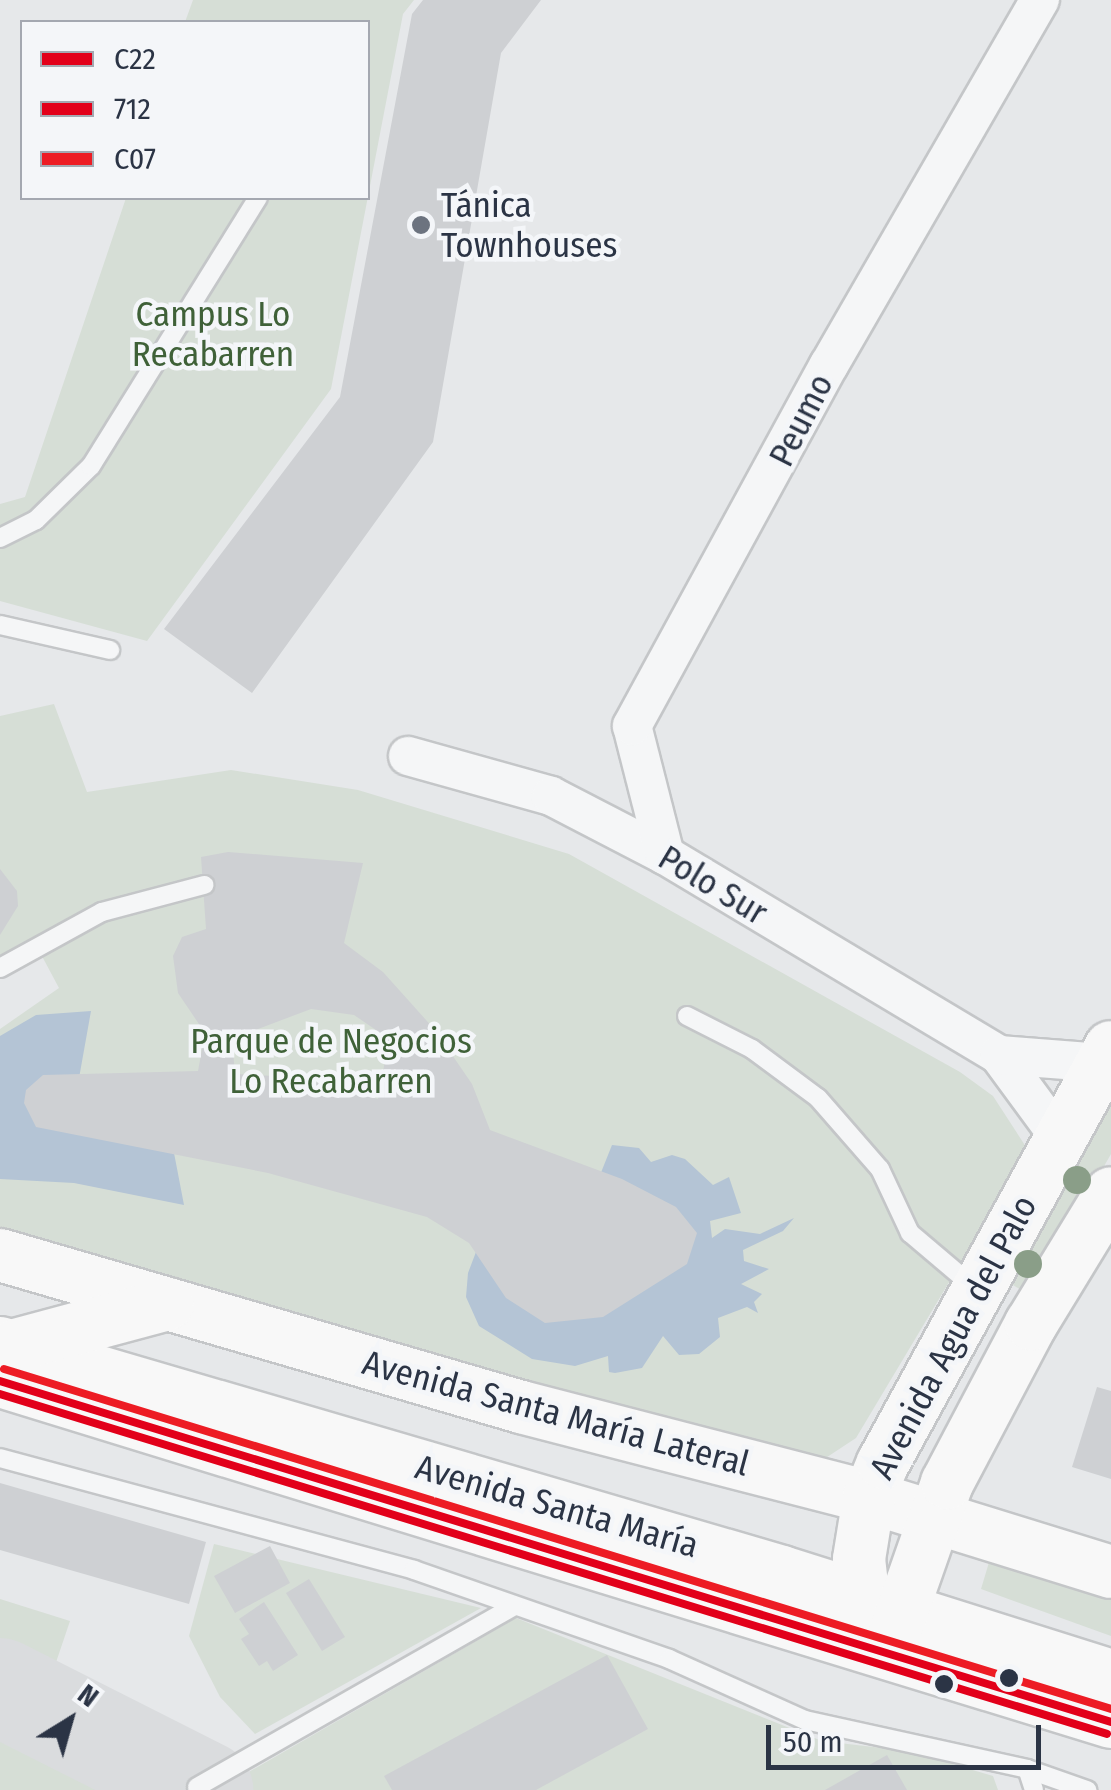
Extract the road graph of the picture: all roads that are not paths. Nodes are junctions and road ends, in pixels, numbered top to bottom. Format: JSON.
{"nodes":[{"id":1,"x":1040,"y":0,"type":"edge"},
{"id":2,"x":257,"y":200,"type":"edge"},
{"id":3,"x":0,"y":538,"type":"edge"},
{"id":4,"x":0,"y":625,"type":"edge"},
{"id":5,"x":110,"y":650,"type":"dead end"},
{"id":6,"x":408,"y":756,"type":"dead end"},
{"id":7,"x":665,"y":856,"type":"junction"},
{"id":8,"x":204,"y":884,"type":"dead end"},
{"id":9,"x":0,"y":968,"type":"edge"},
{"id":10,"x":687,"y":1016,"type":"dead end"},
{"id":11,"x":999,"y":1055,"type":"junction"},
{"id":12,"x":1106,"y":1055,"type":"edge"},
{"id":13,"x":1060,"y":1138,"type":"junction"},
{"id":14,"x":1111,"y":1195,"type":"edge"},
{"id":15,"x":0,"y":1254,"type":"edge"},
{"id":16,"x":976,"y":1288,"type":"junction"},
{"id":17,"x":168,"y":1304,"type":"junction"},
{"id":18,"x":1031,"y":1324,"type":"junction"},
{"id":19,"x":3,"y":1356,"type":"edge"},
{"id":20,"x":0,"y":1458,"type":"edge"},
{"id":21,"x":868,"y":1497,"type":"junction"},
{"id":22,"x":932,"y":1515,"type":"junction"},
{"id":23,"x":782,"y":1572,"type":"junction"},
{"id":24,"x":1111,"y":1572,"type":"edge"},
{"id":25,"x":514,"y":1606,"type":"junction"},
{"id":26,"x":880,"y":1625,"type":"junction"},
{"id":27,"x":1111,"y":1676,"type":"edge"},
{"id":28,"x":1111,"y":1722,"type":"edge"},
{"id":29,"x":1027,"y":1769,"type":"junction"},
{"id":30,"x":197,"y":1786,"type":"dead end"},
{"id":31,"x":1034,"y":1790,"type":"edge"},
{"id":32,"x":1087,"y":1790,"type":"edge"}],
"edges":[{"from":1,"to":7,"type":"street","name":"Peumo"},
{"from":2,"to":3,"type":"lane"},
{"from":4,"to":5,"type":"lane"},
{"from":6,"to":7,"type":"street","name":"Polo Sur"},
{"from":7,"to":11,"type":"street","name":"Polo Sur"},
{"from":8,"to":9,"type":"lane"},
{"from":10,"to":16,"type":"lane"},
{"from":11,"to":12,"type":"street","name":"Polo Sur"},
{"from":11,"to":13,"type":"street","name":"Polo Sur"},
{"from":12,"to":13,"type":"main road","name":"Avenida Agua del Palo"},
{"from":13,"to":16,"type":"main road","name":"Avenida Agua del Palo"},
{"from":14,"to":18,"type":"main road","name":"Avenida Agua del Palo"},
{"from":15,"to":17,"type":"main road","name":"Avenida Santa María Lateral"},
{"from":16,"to":18,"type":"main road"},
{"from":16,"to":21,"type":"main road","name":"Avenida Agua del Palo"},
{"from":17,"to":19,"type":"main road"},
{"from":17,"to":21,"type":"main road","name":"Avenida Santa María Lateral"},
{"from":18,"to":22,"type":"main road","name":"Avenida Agua del Palo"},
{"from":19,"to":23,"type":"main road","name":"Avenida Santa María"},
{"from":19,"to":26,"type":"main road","name":"Avenida Santa María"},
{"from":20,"to":25,"type":"lane"},
{"from":21,"to":22,"type":"main road","name":"Avenida Santa María Lateral"},
{"from":21,"to":23,"type":"main road"},
{"from":21,"to":26,"type":"main road","name":"Avenida Agua del Palo"},
{"from":22,"to":24,"type":"main road","name":"Avenida Santa María Lateral"},
{"from":22,"to":26,"type":"main road","name":"Avenida Agua del Palo"},
{"from":23,"to":26,"type":"main road","name":"Avenida Santa María"},
{"from":25,"to":29,"type":"lane"},
{"from":25,"to":30,"type":"lane"},
{"from":26,"to":27,"type":"main road","name":"Avenida Santa María"},
{"from":26,"to":28,"type":"main road","name":"Avenida Santa María"},
{"from":29,"to":31,"type":"lane"},
{"from":29,"to":32,"type":"lane"}]}
